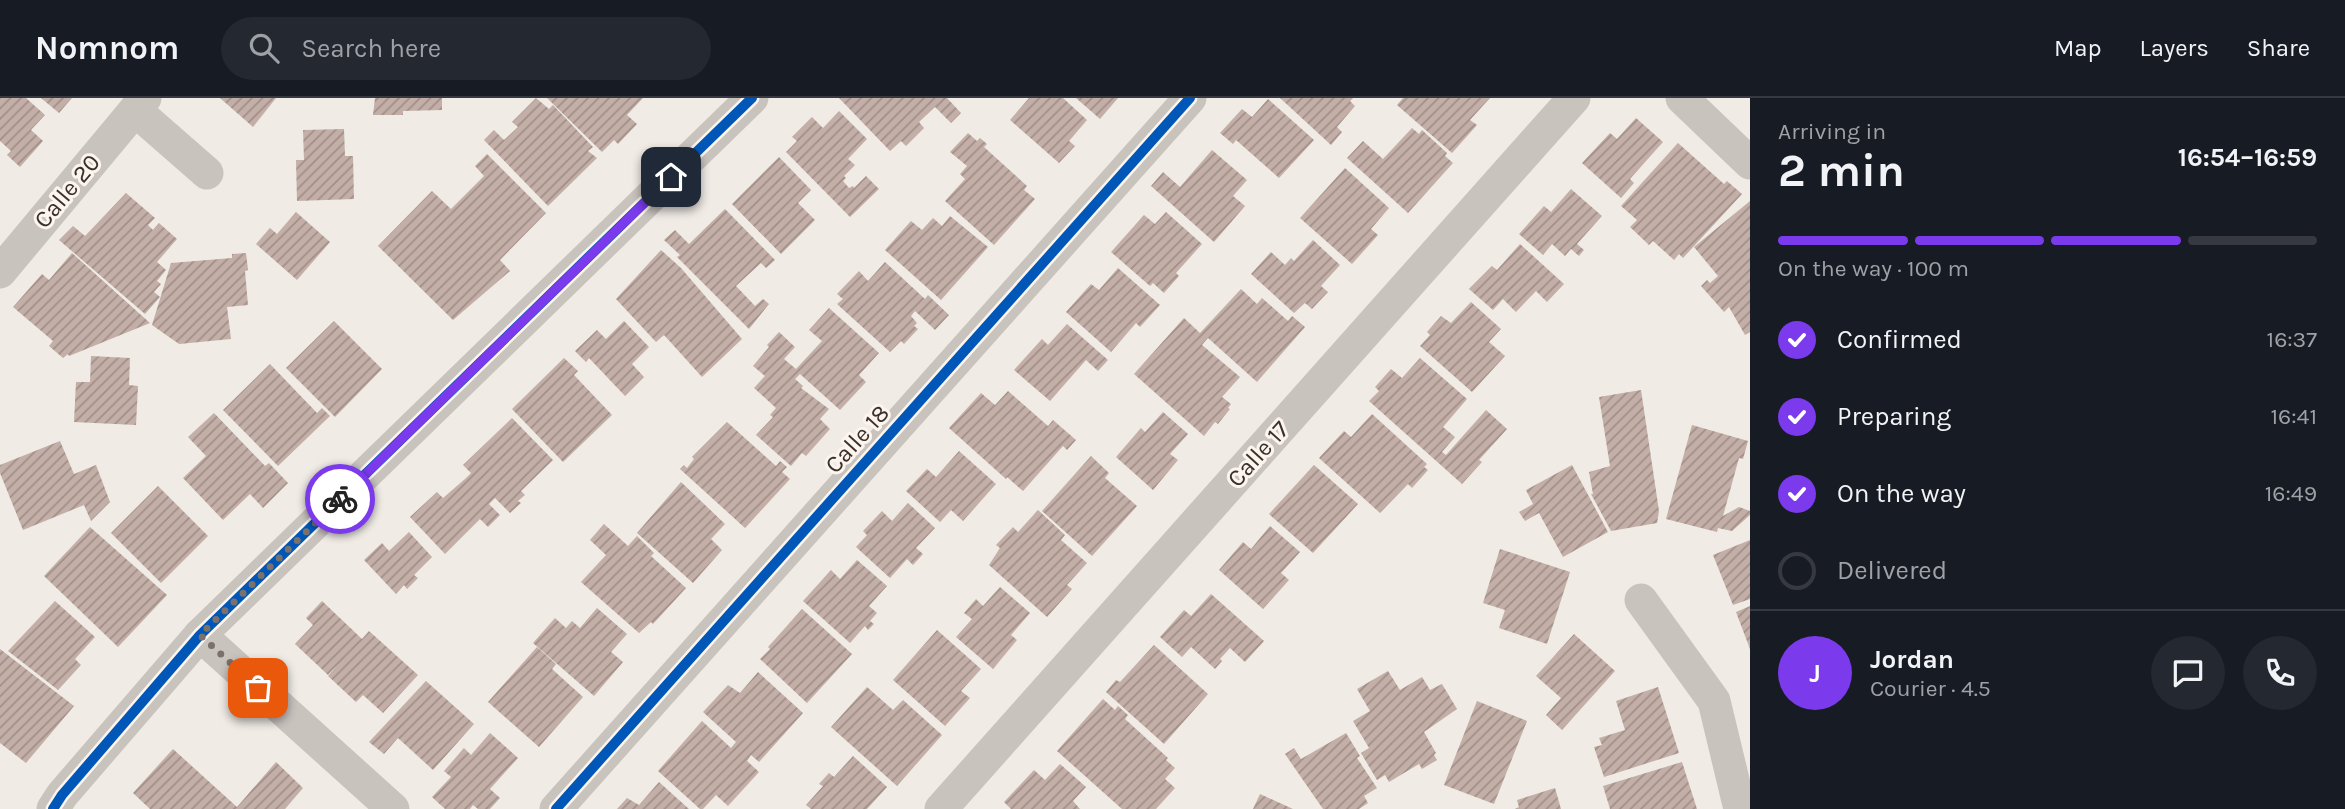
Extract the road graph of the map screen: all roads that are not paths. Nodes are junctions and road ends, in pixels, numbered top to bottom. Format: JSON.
{"nodes":[{"id":1,"x":751,"y":98,"type":"edge"},
{"id":2,"x":1190,"y":98,"type":"edge"},
{"id":3,"x":1574,"y":98,"type":"edge"},
{"id":4,"x":1682,"y":98,"type":"edge"},
{"id":5,"x":140,"y":104,"type":"edge"},
{"id":6,"x":1750,"y":163,"type":"edge"},
{"id":7,"x":207,"y":173,"type":"dead end"},
{"id":8,"x":0,"y":272,"type":"edge"},
{"id":9,"x":1641,"y":600,"type":"dead end"},
{"id":10,"x":200,"y":635,"type":"junction"},
{"id":11,"x":53,"y":809,"type":"edge"},
{"id":12,"x":393,"y":809,"type":"edge"},
{"id":13,"x":556,"y":809,"type":"edge"},
{"id":14,"x":941,"y":809,"type":"edge"},
{"id":15,"x":1740,"y":809,"type":"edge"}],
"edges":[{"from":1,"to":10,"type":"street"},
{"from":2,"to":13,"type":"street","name":"Calle 18"},
{"from":3,"to":14,"type":"street","name":"Calle 17"},
{"from":4,"to":6,"type":"street"},
{"from":5,"to":7,"type":"street","name":"Calle 20"},
{"from":5,"to":8,"type":"street","name":"Calle 20"},
{"from":9,"to":15,"type":"street"},
{"from":10,"to":11,"type":"street"},
{"from":10,"to":12,"type":"street"}]}
